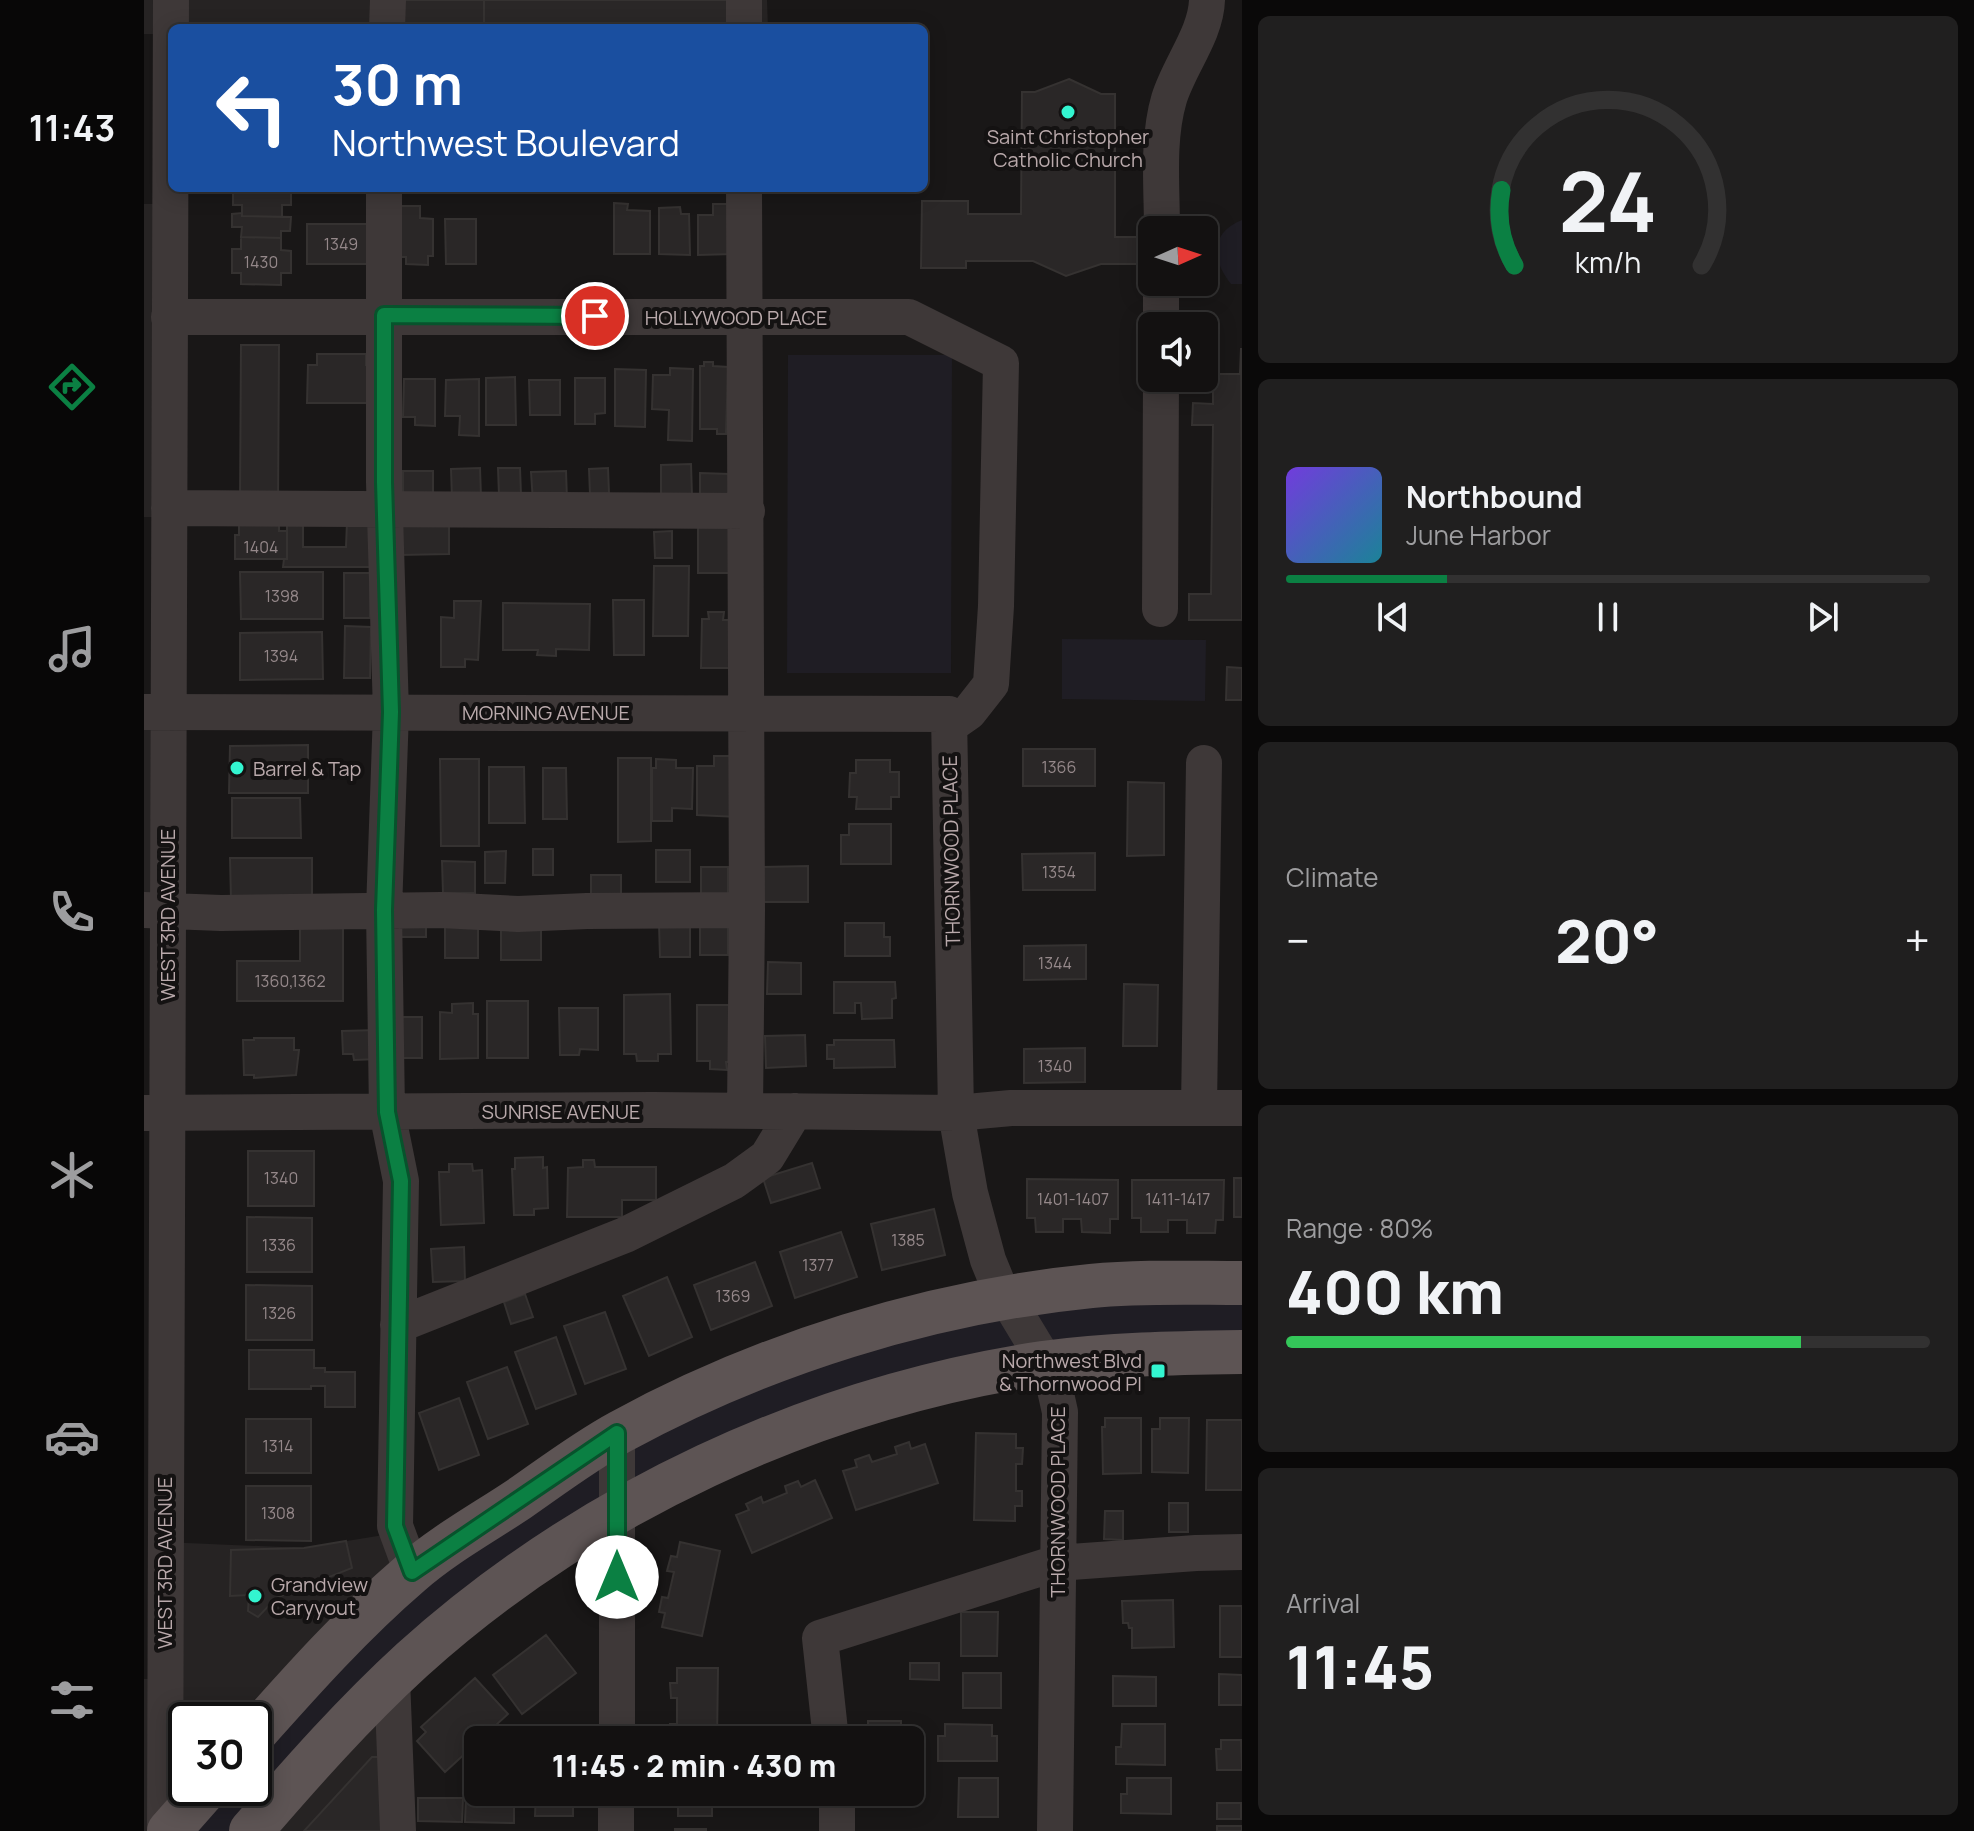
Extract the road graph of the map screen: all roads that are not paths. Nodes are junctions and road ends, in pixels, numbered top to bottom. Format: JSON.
{"nodes":[{"id":1,"x":171,"y":0,"type":"edge"},
{"id":2,"x":388,"y":0,"type":"edge"},
{"id":3,"x":744,"y":0,"type":"edge"},
{"id":4,"x":1207,"y":0,"type":"edge"},
{"id":5,"x":171,"y":24,"type":"edge"},
{"id":6,"x":387,"y":24,"type":"edge"},
{"id":7,"x":744,"y":24,"type":"edge"},
{"id":8,"x":170,"y":192,"type":"edge"},
{"id":9,"x":384,"y":192,"type":"edge"},
{"id":10,"x":744,"y":192,"type":"edge"},
{"id":11,"x":1162,"y":216,"type":"edge"},
{"id":12,"x":384,"y":315,"type":"junction"},
{"id":13,"x":169,"y":317,"type":"junction"},
{"id":14,"x":745,"y":317,"type":"junction"},
{"id":15,"x":1161,"y":392,"type":"edge"},
{"id":16,"x":385,"y":510,"type":"junction"},
{"id":17,"x":747,"y":511,"type":"junction"},
{"id":18,"x":161,"y":512,"type":"edge"},
{"id":19,"x":1160,"y":609,"type":"dead end"},
{"id":20,"x":156,"y":712,"type":"edge"},
{"id":21,"x":391,"y":712,"type":"junction"},
{"id":22,"x":748,"y":713,"type":"junction"},
{"id":23,"x":949,"y":720,"type":"junction"},
{"id":24,"x":1204,"y":763,"type":"dead end"},
{"id":25,"x":155,"y":910,"type":"edge"},
{"id":26,"x":384,"y":910,"type":"junction"},
{"id":27,"x":747,"y":910,"type":"junction"},
{"id":28,"x":1199,"y":1108,"type":"junction"},
{"id":29,"x":1242,"y":1108,"type":"edge"},
{"id":30,"x":745,"y":1111,"type":"junction"},
{"id":31,"x":795,"y":1111,"type":"junction"},
{"id":32,"x":387,"y":1112,"type":"junction"},
{"id":33,"x":155,"y":1113,"type":"edge"},
{"id":34,"x":956,"y":1113,"type":"junction"},
{"id":35,"x":1242,"y":1283,"type":"edge"},
{"id":36,"x":1007,"y":1299,"type":"junction"},
{"id":37,"x":398,"y":1325,"type":"junction"},
{"id":38,"x":1242,"y":1352,"type":"edge"},
{"id":39,"x":1046,"y":1363,"type":"junction"},
{"id":40,"x":617,"y":1433,"type":"junction"},
{"id":41,"x":617,"y":1513,"type":"junction"},
{"id":42,"x":1242,"y":1552,"type":"edge"},
{"id":43,"x":1057,"y":1563,"type":"junction"},
{"id":44,"x":412,"y":1572,"type":"junction"},
{"id":45,"x":392,"y":1678,"type":"junction"},
{"id":46,"x":272,"y":1714,"type":"edge"},
{"id":47,"x":617,"y":1726,"type":"edge"},
{"id":48,"x":829,"y":1726,"type":"edge"},
{"id":49,"x":189,"y":1806,"type":"edge"},
{"id":50,"x":616,"y":1806,"type":"edge"},
{"id":51,"x":837,"y":1806,"type":"edge"},
{"id":52,"x":144,"y":1810,"type":"edge"},
{"id":53,"x":165,"y":1831,"type":"edge"},
{"id":54,"x":251,"y":1831,"type":"edge"},
{"id":55,"x":398,"y":1831,"type":"edge"},
{"id":56,"x":616,"y":1831,"type":"edge"},
{"id":57,"x":837,"y":1831,"type":"edge"},
{"id":58,"x":1055,"y":1831,"type":"edge"}],
"edges":[{"from":1,"to":5,"type":"street","name":"WEST 3RD AVENUE"},
{"from":2,"to":6,"type":"street"},
{"from":3,"to":7,"type":"street"},
{"from":4,"to":11,"type":"street"},
{"from":8,"to":13,"type":"street","name":"WEST 3RD AVENUE"},
{"from":9,"to":12,"type":"street"},
{"from":10,"to":14,"type":"street"},
{"from":12,"to":13,"type":"street","name":"HOLLYWOOD PLACE"},
{"from":12,"to":14,"type":"street","name":"HOLLYWOOD PLACE"},
{"from":12,"to":16,"type":"street"},
{"from":13,"to":18,"type":"street","name":"WEST 3RD AVENUE"},
{"from":14,"to":17,"type":"street"},
{"from":14,"to":23,"type":"street","name":"HOLLYWOOD PLACE"},
{"from":15,"to":19,"type":"street"},
{"from":16,"to":17,"type":"street"},
{"from":16,"to":18,"type":"street"},
{"from":16,"to":21,"type":"street"},
{"from":17,"to":22,"type":"street"},
{"from":18,"to":20,"type":"street","name":"WEST 3RD AVENUE"},
{"from":20,"to":21,"type":"street","name":"MORNING AVENUE"},
{"from":20,"to":25,"type":"street","name":"WEST 3RD AVENUE"},
{"from":21,"to":22,"type":"street","name":"MORNING AVENUE"},
{"from":21,"to":26,"type":"street"},
{"from":22,"to":23,"type":"street","name":"MORNING AVENUE"},
{"from":22,"to":27,"type":"street"},
{"from":23,"to":34,"type":"street","name":"THORNWOOD PLACE"},
{"from":24,"to":28,"type":"street"},
{"from":25,"to":26,"type":"street"},
{"from":25,"to":33,"type":"street","name":"WEST 3RD AVENUE"},
{"from":26,"to":27,"type":"street"},
{"from":26,"to":32,"type":"street"},
{"from":27,"to":30,"type":"street"},
{"from":28,"to":29,"type":"street","name":"SUNRISE AVENUE"},
{"from":28,"to":34,"type":"street","name":"SUNRISE AVENUE"},
{"from":30,"to":31,"type":"street","name":"SUNRISE AVENUE"},
{"from":30,"to":32,"type":"street","name":"SUNRISE AVENUE"},
{"from":31,"to":34,"type":"street","name":"SUNRISE AVENUE"},
{"from":31,"to":37,"type":"street"},
{"from":32,"to":33,"type":"street","name":"SUNRISE AVENUE"},
{"from":32,"to":37,"type":"street"},
{"from":33,"to":53,"type":"street","name":"WEST 3RD AVENUE"},
{"from":34,"to":36,"type":"street","name":"THORNWOOD PLACE"},
{"from":35,"to":36,"type":"main road"},
{"from":36,"to":39,"type":"street","name":"THORNWOOD PLACE"},
{"from":36,"to":40,"type":"main road"},
{"from":37,"to":44,"type":"street"},
{"from":38,"to":39,"type":"main road"},
{"from":39,"to":41,"type":"main road"},
{"from":39,"to":43,"type":"street","name":"THORNWOOD PLACE"},
{"from":40,"to":41,"type":"street"},
{"from":40,"to":44,"type":"main road"},
{"from":41,"to":45,"type":"main road"},
{"from":41,"to":47,"type":"street"},
{"from":42,"to":43,"type":"street"},
{"from":43,"to":48,"type":"street"},
{"from":43,"to":58,"type":"street","name":"THORNWOOD PLACE"},
{"from":44,"to":46,"type":"main road"},
{"from":45,"to":54,"type":"main road"},
{"from":45,"to":55,"type":"street"},
{"from":49,"to":53,"type":"main road"},
{"from":50,"to":56,"type":"street"},
{"from":51,"to":57,"type":"street"},
{"from":52,"to":53,"type":"street"}]}
